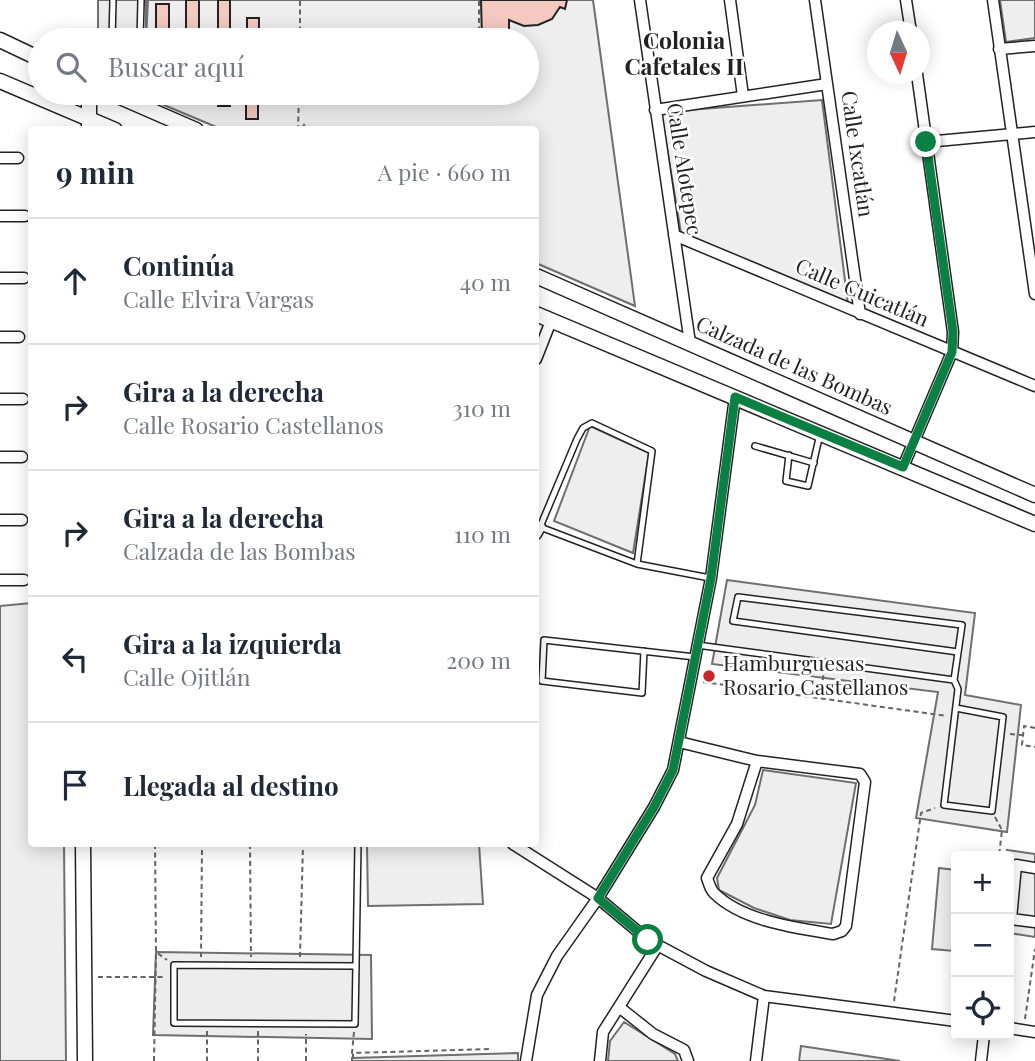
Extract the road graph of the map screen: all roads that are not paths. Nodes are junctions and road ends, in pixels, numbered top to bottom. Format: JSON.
{"nodes":[{"id":1,"x":113,"y":0,"type":"edge"},
{"id":2,"x":141,"y":0,"type":"edge"},
{"id":3,"x":640,"y":0,"type":"edge"},
{"id":4,"x":730,"y":0,"type":"edge"},
{"id":5,"x":815,"y":0,"type":"edge"},
{"id":6,"x":906,"y":0,"type":"edge"},
{"id":7,"x":993,"y":0,"type":"edge"},
{"id":8,"x":909,"y":21,"type":"edge"},
{"id":9,"x":112,"y":28,"type":"edge"},
{"id":10,"x":140,"y":28,"type":"edge"},
{"id":11,"x":0,"y":40,"type":"edge"},
{"id":12,"x":1035,"y":46,"type":"edge"},
{"id":13,"x":999,"y":50,"type":"junction"},
{"id":14,"x":28,"y":54,"type":"edge"},
{"id":15,"x":0,"y":81,"type":"edge"},
{"id":16,"x":827,"y":84,"type":"junction"},
{"id":17,"x":917,"y":84,"type":"edge"},
{"id":18,"x":28,"y":95,"type":"edge"},
{"id":19,"x":743,"y":96,"type":"junction"},
{"id":20,"x":50,"y":105,"type":"edge"},
{"id":21,"x":89,"y":105,"type":"edge"},
{"id":22,"x":150,"y":105,"type":"edge"},
{"id":23,"x":655,"y":110,"type":"junction"},
{"id":24,"x":89,"y":124,"type":"edge"},
{"id":25,"x":189,"y":126,"type":"edge"},
{"id":26,"x":1035,"y":132,"type":"edge"},
{"id":27,"x":1011,"y":134,"type":"junction"},
{"id":28,"x":926,"y":142,"type":"junction"},
{"id":29,"x":0,"y":158,"type":"edge"},
{"id":30,"x":18,"y":158,"type":"dead end"},
{"id":31,"x":0,"y":216,"type":"edge"},
{"id":32,"x":25,"y":216,"type":"dead end"},
{"id":33,"x":1029,"y":220,"type":"edge"},
{"id":34,"x":674,"y":235,"type":"junction"},
{"id":35,"x":539,"y":277,"type":"edge"},
{"id":36,"x":0,"y":278,"type":"edge"},
{"id":37,"x":24,"y":278,"type":"dead end"},
{"id":38,"x":1035,"y":295,"type":"edge"},
{"id":39,"x":860,"y":314,"type":"junction"},
{"id":40,"x":539,"y":315,"type":"edge"},
{"id":41,"x":551,"y":321,"type":"junction"},
{"id":42,"x":0,"y":337,"type":"edge"},
{"id":43,"x":19,"y":337,"type":"dead end"},
{"id":44,"x":690,"y":343,"type":"junction"},
{"id":45,"x":539,"y":351,"type":"edge"},
{"id":46,"x":952,"y":352,"type":"junction"},
{"id":47,"x":1035,"y":386,"type":"edge"},
{"id":48,"x":735,"y":397,"type":"junction"},
{"id":49,"x":0,"y":399,"type":"edge"},
{"id":50,"x":23,"y":399,"type":"dead end"},
{"id":51,"x":820,"y":432,"type":"junction"},
{"id":52,"x":915,"y":442,"type":"junction"},
{"id":53,"x":755,"y":446,"type":"dead end"},
{"id":54,"x":789,"y":455,"type":"junction"},
{"id":55,"x":0,"y":457,"type":"edge"},
{"id":56,"x":22,"y":457,"type":"dead end"},
{"id":57,"x":814,"y":463,"type":"junction"},
{"id":58,"x":903,"y":467,"type":"junction"},
{"id":59,"x":1035,"y":495,"type":"edge"},
{"id":60,"x":0,"y":520,"type":"edge"},
{"id":61,"x":22,"y":520,"type":"dead end"},
{"id":62,"x":1035,"y":524,"type":"edge"},
{"id":63,"x":539,"y":529,"type":"edge"},
{"id":64,"x":539,"y":531,"type":"edge"},
{"id":65,"x":637,"y":564,"type":"junction"},
{"id":66,"x":711,"y":578,"type":"junction"},
{"id":67,"x":0,"y":580,"type":"edge"},
{"id":68,"x":24,"y":580,"type":"dead end"},
{"id":69,"x":644,"y":651,"type":"junction"},
{"id":70,"x":696,"y":651,"type":"junction"},
{"id":71,"x":958,"y":652,"type":"junction"},
{"id":72,"x":954,"y":680,"type":"junction"},
{"id":73,"x":956,"y":708,"type":"junction"},
{"id":74,"x":679,"y":742,"type":"junction"},
{"id":75,"x":757,"y":761,"type":"junction"},
{"id":76,"x":83,"y":847,"type":"edge"},
{"id":77,"x":358,"y":847,"type":"edge"},
{"id":78,"x":518,"y":847,"type":"edge"},
{"id":79,"x":1035,"y":868,"type":"edge"},
{"id":80,"x":598,"y":898,"type":"junction"},
{"id":81,"x":1035,"y":922,"type":"edge"},
{"id":82,"x":658,"y":945,"type":"junction"},
{"id":83,"x":356,"y":966,"type":"junction"},
{"id":84,"x":764,"y":996,"type":"junction"},
{"id":85,"x":618,"y":1007,"type":"junction"},
{"id":86,"x":951,"y":1020,"type":"edge"},
{"id":87,"x":983,"y":1040,"type":"edge"},
{"id":88,"x":85,"y":1061,"type":"edge"},
{"id":89,"x":526,"y":1061,"type":"edge"},
{"id":90,"x":600,"y":1061,"type":"edge"},
{"id":91,"x":688,"y":1061,"type":"edge"},
{"id":92,"x":757,"y":1061,"type":"edge"},
{"id":93,"x":981,"y":1061,"type":"edge"}],
"edges":[{"from":1,"to":9,"type":"lane"},
{"from":2,"to":10,"type":"lane"},
{"from":3,"to":23,"type":"street","name":"Calle Alotepec"},
{"from":4,"to":19,"type":"street"},
{"from":5,"to":16,"type":"street","name":"Calle Ixcatlán"},
{"from":6,"to":8,"type":"street"},
{"from":7,"to":13,"type":"street"},
{"from":11,"to":14,"type":"main road"},
{"from":12,"to":13,"type":"street"},
{"from":13,"to":27,"type":"street"},
{"from":15,"to":18,"type":"main road"},
{"from":16,"to":19,"type":"street"},
{"from":16,"to":39,"type":"street","name":"Calle Ixcatlán"},
{"from":17,"to":28,"type":"street"},
{"from":19,"to":23,"type":"street"},
{"from":20,"to":24,"type":"main road"},
{"from":21,"to":24,"type":"main road"},
{"from":22,"to":25,"type":"main road"},
{"from":23,"to":34,"type":"street","name":"Calle Alotepec"},
{"from":26,"to":27,"type":"street"},
{"from":27,"to":28,"type":"street"},
{"from":27,"to":33,"type":"street"},
{"from":28,"to":46,"type":"street"},
{"from":29,"to":30,"type":"street"},
{"from":31,"to":32,"type":"street"},
{"from":33,"to":38,"type":"street"},
{"from":34,"to":39,"type":"street","name":"Calle Cuicatlán"},
{"from":34,"to":44,"type":"street","name":"Calle Alotepec"},
{"from":35,"to":44,"type":"main road","name":"Calzada de las Bombas"},
{"from":36,"to":37,"type":"street"},
{"from":39,"to":46,"type":"street","name":"Calle Cuicatlán"},
{"from":40,"to":41,"type":"main road"},
{"from":41,"to":45,"type":"street"},
{"from":41,"to":48,"type":"main road"},
{"from":42,"to":43,"type":"street"},
{"from":44,"to":52,"type":"main road","name":"Calzada de las Bombas"},
{"from":46,"to":47,"type":"street","name":"Calle Cuicatlán"},
{"from":46,"to":52,"type":"street"},
{"from":48,"to":51,"type":"main road"},
{"from":48,"to":66,"type":"street"},
{"from":49,"to":50,"type":"street"},
{"from":51,"to":57,"type":"lane"},
{"from":51,"to":58,"type":"main road"},
{"from":52,"to":58,"type":"street"},
{"from":52,"to":59,"type":"main road","name":"Calzada de las Bombas"},
{"from":53,"to":54,"type":"lane"},
{"from":54,"to":57,"type":"lane"},
{"from":54,"to":57,"type":"lane"},
{"from":55,"to":56,"type":"street"},
{"from":58,"to":62,"type":"main road"},
{"from":60,"to":61,"type":"street"},
{"from":63,"to":65,"type":"lane"},
{"from":64,"to":65,"type":"lane"},
{"from":65,"to":66,"type":"lane"},
{"from":66,"to":70,"type":"street"},
{"from":67,"to":68,"type":"street"},
{"from":69,"to":69,"type":"lane"},
{"from":69,"to":70,"type":"lane"},
{"from":70,"to":72,"type":"lane"},
{"from":70,"to":74,"type":"street"},
{"from":71,"to":71,"type":"lane"},
{"from":71,"to":72,"type":"lane"},
{"from":72,"to":73,"type":"lane"},
{"from":73,"to":73,"type":"lane"},
{"from":74,"to":75,"type":"street"},
{"from":74,"to":80,"type":"street"},
{"from":75,"to":75,"type":"street"},
{"from":76,"to":88,"type":"main road"},
{"from":77,"to":83,"type":"lane"},
{"from":78,"to":80,"type":"street"},
{"from":79,"to":81,"type":"street"},
{"from":80,"to":82,"type":"street"},
{"from":80,"to":89,"type":"street"},
{"from":82,"to":84,"type":"street"},
{"from":82,"to":85,"type":"street"},
{"from":83,"to":83,"type":"lane"},
{"from":84,"to":86,"type":"street"},
{"from":84,"to":92,"type":"street"},
{"from":85,"to":90,"type":"street"},
{"from":85,"to":91,"type":"street"},
{"from":87,"to":93,"type":"street"}]}
